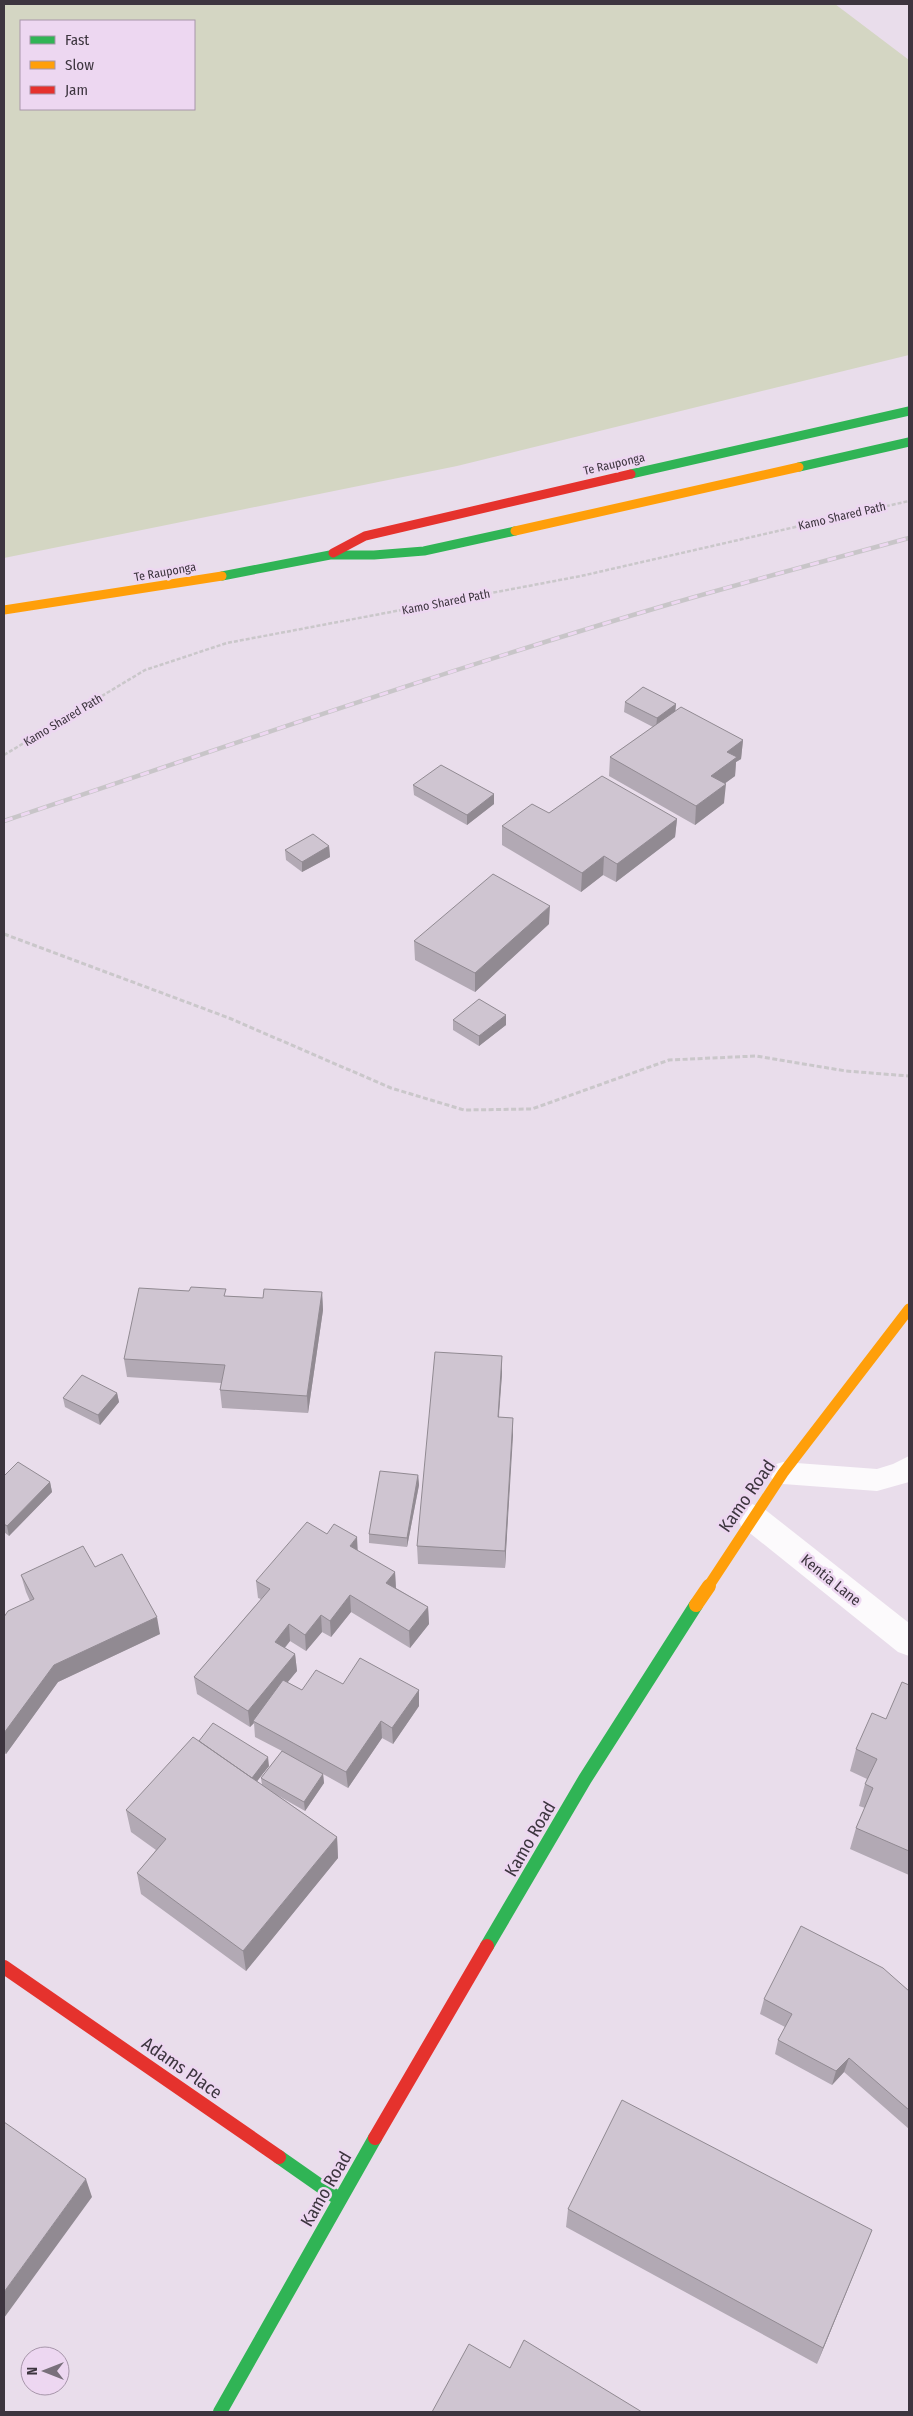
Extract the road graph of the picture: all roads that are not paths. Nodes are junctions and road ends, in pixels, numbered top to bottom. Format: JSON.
{"nodes":[{"id":1,"x":909,"y":411,"type":"edge"},
{"id":2,"x":909,"y":442,"type":"edge"},
{"id":3,"x":330,"y":555,"type":"junction"},
{"id":4,"x":4,"y":610,"type":"edge"},
{"id":5,"x":909,"y":1309,"type":"edge"},
{"id":6,"x":909,"y":1467,"type":"edge"},
{"id":7,"x":783,"y":1473,"type":"junction"},
{"id":8,"x":752,"y":1517,"type":"junction"},
{"id":9,"x":909,"y":1642,"type":"edge"},
{"id":10,"x":4,"y":1967,"type":"edge"},
{"id":11,"x":339,"y":2199,"type":"junction"},
{"id":12,"x":220,"y":2412,"type":"edge"}],
"edges":[{"from":1,"to":3,"type":"main road","name":"Te Rauponga"},
{"from":2,"to":3,"type":"main road","name":"Te Rauponga"},
{"from":3,"to":4,"type":"main road","name":"Te Rauponga"},
{"from":5,"to":7,"type":"main road","name":"Kamo Road"},
{"from":6,"to":7,"type":"lane"},
{"from":7,"to":8,"type":"main road","name":"Kamo Road"},
{"from":8,"to":9,"type":"street","name":"Kentia Lane"},
{"from":8,"to":11,"type":"main road","name":"Kamo Road"},
{"from":10,"to":11,"type":"main road","name":"Adams Place"},
{"from":11,"to":12,"type":"main road","name":"Kamo Road"}]}
